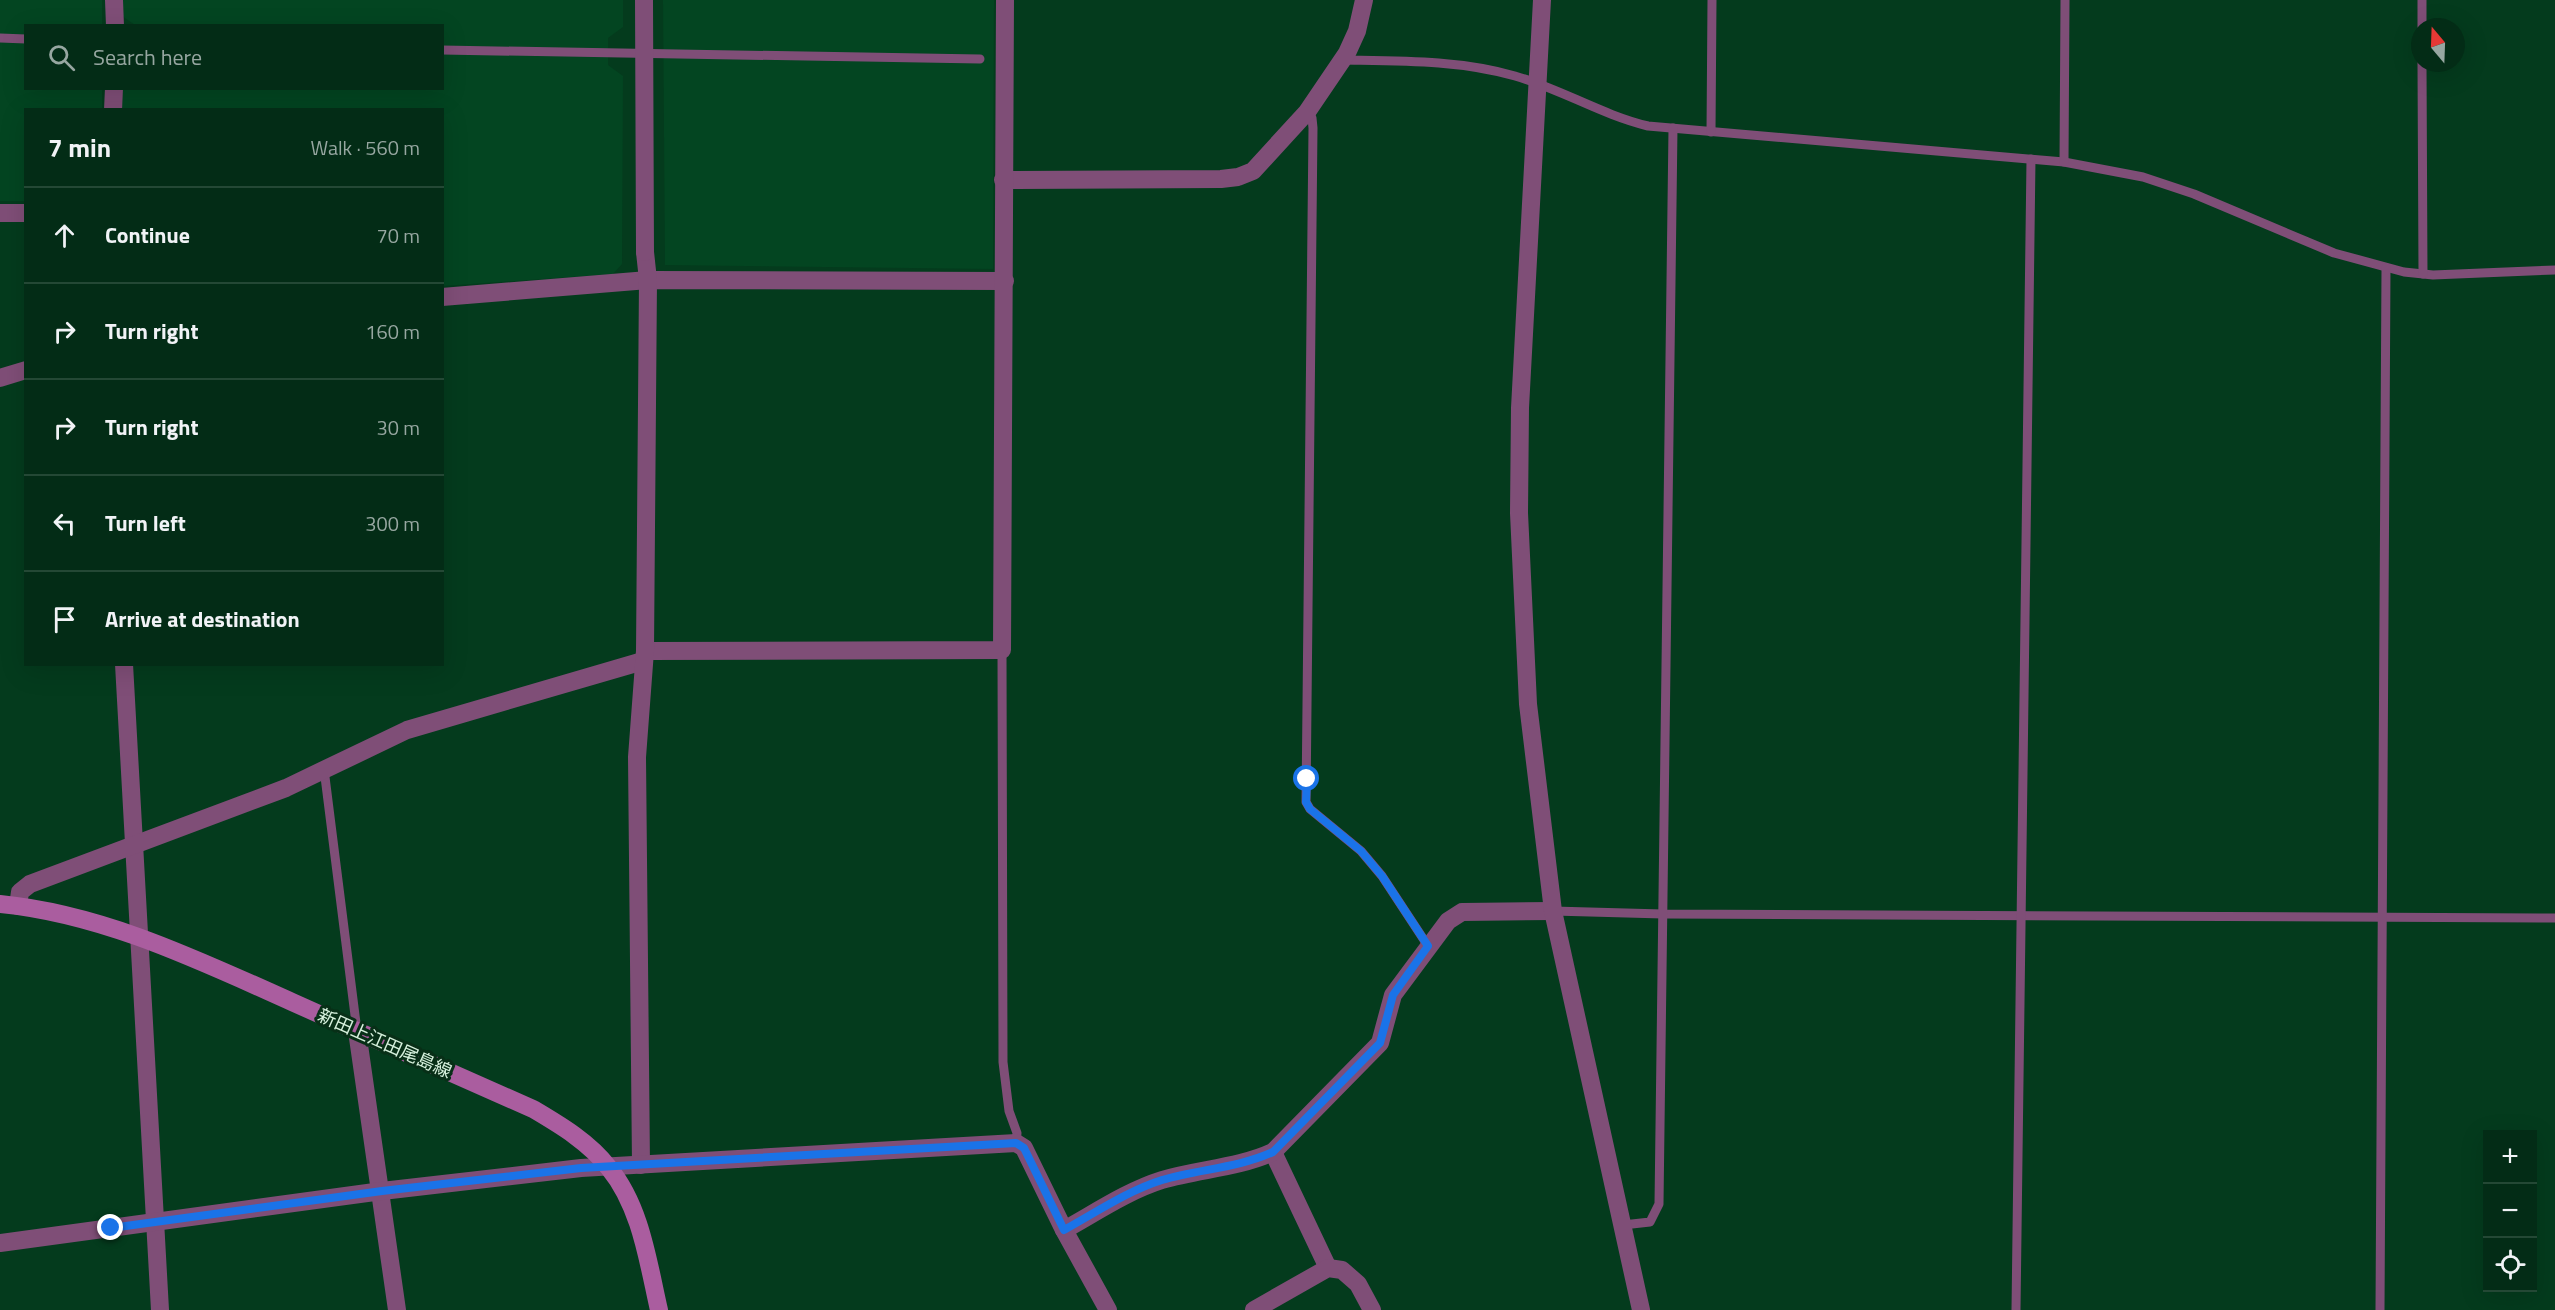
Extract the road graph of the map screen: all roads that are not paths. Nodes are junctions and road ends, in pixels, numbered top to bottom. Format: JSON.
{"nodes":[{"id":1,"x":114,"y":0,"type":"edge"},
{"id":2,"x":644,"y":0,"type":"edge"},
{"id":3,"x":1005,"y":0,"type":"edge"},
{"id":4,"x":1364,"y":0,"type":"edge"},
{"id":5,"x":1542,"y":0,"type":"edge"},
{"id":6,"x":1712,"y":0,"type":"edge"},
{"id":7,"x":2065,"y":0,"type":"edge"},
{"id":8,"x":2422,"y":0,"type":"edge"},
{"id":9,"x":2422,"y":18,"type":"edge"},
{"id":10,"x":115,"y":24,"type":"edge"},
{"id":11,"x":0,"y":38,"type":"edge"},
{"id":12,"x":24,"y":39,"type":"edge"},
{"id":13,"x":444,"y":50,"type":"edge"},
{"id":14,"x":644,"y":51,"type":"junction"},
{"id":15,"x":980,"y":59,"type":"dead end"},
{"id":16,"x":1342,"y":60,"type":"junction"},
{"id":17,"x":2422,"y":72,"type":"edge"},
{"id":18,"x":1539,"y":84,"type":"junction"},
{"id":19,"x":114,"y":90,"type":"edge"},
{"id":20,"x":113,"y":108,"type":"edge"},
{"id":21,"x":1307,"y":112,"type":"junction"},
{"id":22,"x":1673,"y":128,"type":"junction"},
{"id":23,"x":1711,"y":132,"type":"junction"},
{"id":24,"x":2031,"y":159,"type":"junction"},
{"id":25,"x":2064,"y":162,"type":"junction"},
{"id":26,"x":1003,"y":180,"type":"junction"},
{"id":27,"x":0,"y":213,"type":"edge"},
{"id":28,"x":24,"y":213,"type":"edge"},
{"id":29,"x":2386,"y":268,"type":"junction"},
{"id":30,"x":2555,"y":270,"type":"edge"},
{"id":31,"x":2423,"y":274,"type":"junction"},
{"id":32,"x":648,"y":280,"type":"junction"},
{"id":33,"x":1005,"y":281,"type":"junction"},
{"id":34,"x":444,"y":297,"type":"edge"},
{"id":35,"x":24,"y":371,"type":"edge"},
{"id":36,"x":0,"y":378,"type":"edge"},
{"id":37,"x":1002,"y":650,"type":"junction"},
{"id":38,"x":644,"y":656,"type":"junction"},
{"id":39,"x":124,"y":666,"type":"edge"},
{"id":40,"x":324,"y":769,"type":"junction"},
{"id":41,"x":134,"y":846,"type":"junction"},
{"id":42,"x":9,"y":905,"type":"edge"},
{"id":43,"x":1553,"y":911,"type":"junction"},
{"id":44,"x":1663,"y":914,"type":"junction"},
{"id":45,"x":2020,"y":915,"type":"junction"},
{"id":46,"x":2382,"y":917,"type":"junction"},
{"id":47,"x":2555,"y":918,"type":"edge"},
{"id":48,"x":141,"y":938,"type":"junction"},
{"id":49,"x":1428,"y":946,"type":"junction"},
{"id":50,"x":357,"y":1031,"type":"junction"},
{"id":51,"x":1016,"y":1143,"type":"junction"},
{"id":52,"x":1273,"y":1152,"type":"junction"},
{"id":53,"x":641,"y":1165,"type":"junction"},
{"id":54,"x":609,"y":1168,"type":"junction"},
{"id":55,"x":382,"y":1191,"type":"junction"},
{"id":56,"x":155,"y":1222,"type":"junction"},
{"id":57,"x":1623,"y":1225,"type":"junction"},
{"id":58,"x":1064,"y":1230,"type":"junction"},
{"id":59,"x":0,"y":1243,"type":"edge"},
{"id":60,"x":1328,"y":1268,"type":"junction"},
{"id":61,"x":160,"y":1310,"type":"edge"},
{"id":62,"x":397,"y":1310,"type":"edge"},
{"id":63,"x":658,"y":1310,"type":"edge"},
{"id":64,"x":1108,"y":1310,"type":"edge"},
{"id":65,"x":1254,"y":1310,"type":"edge"},
{"id":66,"x":1372,"y":1310,"type":"edge"},
{"id":67,"x":1641,"y":1310,"type":"edge"},
{"id":68,"x":2016,"y":1310,"type":"edge"},
{"id":69,"x":2380,"y":1310,"type":"edge"}],
"edges":[{"from":1,"to":10,"type":"street"},
{"from":2,"to":14,"type":"street"},
{"from":3,"to":26,"type":"street"},
{"from":4,"to":16,"type":"street"},
{"from":5,"to":18,"type":"street"},
{"from":6,"to":23,"type":"lane"},
{"from":7,"to":25,"type":"lane"},
{"from":8,"to":9,"type":"lane"},
{"from":11,"to":12,"type":"lane"},
{"from":13,"to":14,"type":"lane"},
{"from":14,"to":15,"type":"lane"},
{"from":14,"to":32,"type":"street"},
{"from":16,"to":18,"type":"lane"},
{"from":16,"to":21,"type":"street"},
{"from":17,"to":31,"type":"lane"},
{"from":18,"to":22,"type":"lane"},
{"from":18,"to":43,"type":"street"},
{"from":19,"to":20,"type":"street"},
{"from":21,"to":26,"type":"street"},
{"from":21,"to":49,"type":"lane"},
{"from":22,"to":23,"type":"lane"},
{"from":22,"to":44,"type":"lane"},
{"from":23,"to":24,"type":"lane"},
{"from":24,"to":25,"type":"lane"},
{"from":24,"to":45,"type":"lane"},
{"from":25,"to":29,"type":"lane"},
{"from":26,"to":33,"type":"street"},
{"from":27,"to":28,"type":"street"},
{"from":29,"to":31,"type":"lane"},
{"from":29,"to":46,"type":"lane"},
{"from":30,"to":31,"type":"lane"},
{"from":32,"to":33,"type":"street"},
{"from":32,"to":34,"type":"street"},
{"from":32,"to":38,"type":"street"},
{"from":33,"to":37,"type":"street"},
{"from":35,"to":36,"type":"street"},
{"from":37,"to":38,"type":"street"},
{"from":37,"to":51,"type":"lane"},
{"from":38,"to":40,"type":"street"},
{"from":38,"to":53,"type":"street"},
{"from":39,"to":41,"type":"street"},
{"from":40,"to":41,"type":"street"},
{"from":40,"to":50,"type":"lane"},
{"from":41,"to":42,"type":"street"},
{"from":41,"to":48,"type":"street"},
{"from":42,"to":48,"type":"main road","name":"新田上江田尾島線"},
{"from":43,"to":44,"type":"lane"},
{"from":43,"to":49,"type":"street"},
{"from":43,"to":57,"type":"street"},
{"from":44,"to":45,"type":"lane"},
{"from":44,"to":57,"type":"lane"},
{"from":45,"to":46,"type":"lane"},
{"from":45,"to":68,"type":"lane"},
{"from":46,"to":47,"type":"lane"},
{"from":46,"to":69,"type":"lane"},
{"from":48,"to":50,"type":"main road","name":"新田上江田尾島線"},
{"from":48,"to":56,"type":"street"},
{"from":49,"to":52,"type":"street"},
{"from":50,"to":54,"type":"main road","name":"新田上江田尾島線"},
{"from":50,"to":55,"type":"street"},
{"from":51,"to":53,"type":"street"},
{"from":51,"to":58,"type":"street"},
{"from":52,"to":58,"type":"street"},
{"from":52,"to":60,"type":"street"},
{"from":53,"to":54,"type":"street"},
{"from":54,"to":55,"type":"street"},
{"from":54,"to":63,"type":"main road","name":"新田上江田尾島線"},
{"from":55,"to":56,"type":"street"},
{"from":55,"to":62,"type":"street"},
{"from":56,"to":59,"type":"street"},
{"from":56,"to":61,"type":"street"},
{"from":57,"to":67,"type":"street"},
{"from":58,"to":64,"type":"street"},
{"from":60,"to":65,"type":"street"},
{"from":60,"to":66,"type":"street"}]}
